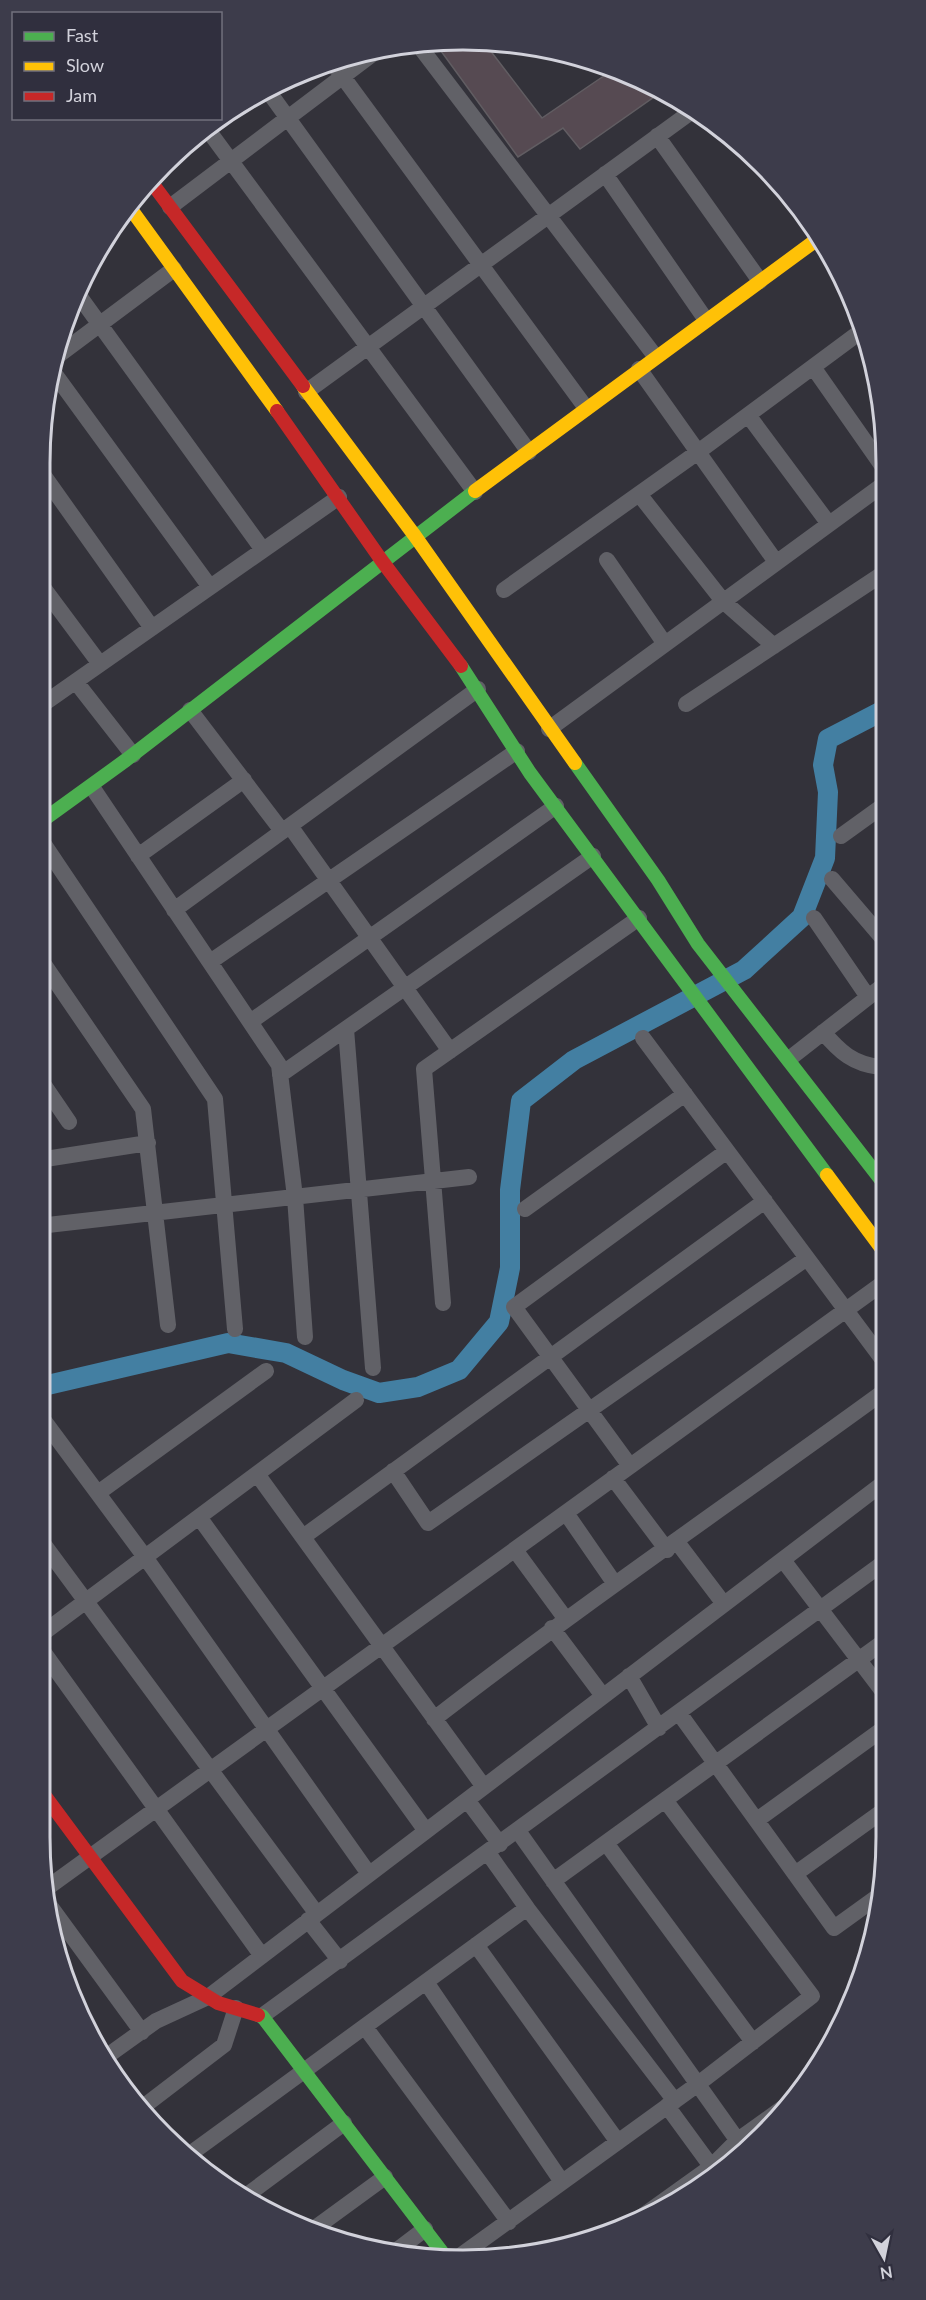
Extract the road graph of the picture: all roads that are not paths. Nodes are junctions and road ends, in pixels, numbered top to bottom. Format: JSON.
{"nodes":[{"id":1,"x":423,"y":51,"type":"edge"},
{"id":2,"x":361,"y":63,"type":"edge"},
{"id":3,"x":337,"y":69,"type":"edge"},
{"id":4,"x":343,"y":76,"type":"junction"},
{"id":5,"x":272,"y":96,"type":"edge"},
{"id":6,"x":686,"y":115,"type":"edge"},
{"id":7,"x":288,"y":118,"type":"junction"},
{"id":8,"x":211,"y":135,"type":"edge"},
{"id":9,"x":657,"y":136,"type":"junction"},
{"id":10,"x":231,"y":161,"type":"junction"},
{"id":11,"x":605,"y":174,"type":"junction"},
{"id":12,"x":155,"y":187,"type":"edge"},
{"id":13,"x":170,"y":207,"type":"junction"},
{"id":14,"x":134,"y":212,"type":"edge"},
{"id":15,"x":547,"y":216,"type":"junction"},
{"id":16,"x":813,"y":242,"type":"edge"},
{"id":17,"x":481,"y":264,"type":"junction"},
{"id":18,"x":174,"y":269,"type":"junction"},
{"id":19,"x":760,"y":280,"type":"junction"},
{"id":20,"x":83,"y":301,"type":"edge"},
{"id":21,"x":424,"y":305,"type":"junction"},
{"id":22,"x":706,"y":320,"type":"junction"},
{"id":23,"x":100,"y":325,"type":"junction"},
{"id":24,"x":856,"y":335,"type":"edge"},
{"id":25,"x":368,"y":347,"type":"junction"},
{"id":26,"x":66,"y":350,"type":"edge"},
{"id":27,"x":655,"y":356,"type":"junction"},
{"id":28,"x":813,"y":367,"type":"junction"},
{"id":29,"x":639,"y":369,"type":"junction"},
{"id":30,"x":58,"y":378,"type":"edge"},
{"id":31,"x":306,"y":392,"type":"junction"},
{"id":32,"x":586,"y":408,"type":"junction"},
{"id":33,"x":748,"y":415,"type":"junction"},
{"id":34,"x":529,"y":452,"type":"junction"},
{"id":35,"x":698,"y":452,"type":"junction"},
{"id":36,"x":876,"y":456,"type":"edge"},
{"id":37,"x":50,"y":484,"type":"edge"},
{"id":38,"x":876,"y":489,"type":"edge"},
{"id":39,"x":475,"y":492,"type":"junction"},
{"id":40,"x":639,"y":494,"type":"junction"},
{"id":41,"x":339,"y":497,"type":"junction"},
{"id":42,"x":829,"y":524,"type":"junction"},
{"id":43,"x":416,"y":536,"type":"junction"},
{"id":44,"x":263,"y":550,"type":"junction"},
{"id":45,"x":607,"y":560,"type":"dead end"},
{"id":46,"x":382,"y":561,"type":"junction"},
{"id":47,"x":776,"y":562,"type":"junction"},
{"id":48,"x":876,"y":578,"type":"edge"},
{"id":49,"x":210,"y":587,"type":"junction"},
{"id":50,"x":504,"y":590,"type":"dead end"},
{"id":51,"x":50,"y":597,"type":"edge"},
{"id":52,"x":723,"y":601,"type":"junction"},
{"id":53,"x":152,"y":628,"type":"junction"},
{"id":54,"x":665,"y":644,"type":"junction"},
{"id":55,"x":774,"y":646,"type":"junction"},
{"id":56,"x":100,"y":664,"type":"junction"},
{"id":57,"x":76,"y":682,"type":"junction"},
{"id":58,"x":478,"y":689,"type":"junction"},
{"id":59,"x":50,"y":697,"type":"edge"},
{"id":60,"x":686,"y":704,"type":"dead end"},
{"id":61,"x":190,"y":710,"type":"junction"},
{"id":62,"x":549,"y":729,"type":"junction"},
{"id":63,"x":517,"y":751,"type":"junction"},
{"id":64,"x":133,"y":755,"type":"junction"},
{"id":65,"x":244,"y":780,"type":"junction"},
{"id":66,"x":92,"y":787,"type":"junction"},
{"id":67,"x":556,"y":806,"type":"junction"},
{"id":68,"x":876,"y":811,"type":"edge"},
{"id":69,"x":50,"y":816,"type":"edge"},
{"id":70,"x":286,"y":829,"type":"junction"},
{"id":71,"x":841,"y":836,"type":"dead end"},
{"id":72,"x":50,"y":853,"type":"edge"},
{"id":73,"x":138,"y":856,"type":"junction"},
{"id":74,"x":593,"y":856,"type":"junction"},
{"id":75,"x":832,"y":879,"type":"dead end"},
{"id":76,"x":328,"y":880,"type":"junction"},
{"id":77,"x":174,"y":910,"type":"junction"},
{"id":78,"x":639,"y":918,"type":"junction"},
{"id":79,"x":814,"y":918,"type":"dead end"},
{"id":80,"x":876,"y":930,"type":"edge"},
{"id":81,"x":369,"y":938,"type":"junction"},
{"id":82,"x":210,"y":962,"type":"junction"},
{"id":83,"x":50,"y":973,"type":"edge"},
{"id":84,"x":405,"y":988,"type":"junction"},
{"id":85,"x":876,"y":991,"type":"edge"},
{"id":86,"x":868,"y":997,"type":"junction"},
{"id":87,"x":250,"y":1022,"type":"junction"},
{"id":88,"x":346,"y":1029,"type":"junction"},
{"id":89,"x":823,"y":1032,"type":"junction"},
{"id":90,"x":644,"y":1038,"type":"dead end"},
{"id":91,"x":450,"y":1051,"type":"junction"},
{"id":92,"x":789,"y":1059,"type":"junction"},
{"id":93,"x":876,"y":1067,"type":"edge"},
{"id":94,"x":280,"y":1075,"type":"junction"},
{"id":95,"x":50,"y":1094,"type":"edge"},
{"id":96,"x":685,"y":1094,"type":"junction"},
{"id":97,"x":69,"y":1122,"type":"dead end"},
{"id":98,"x":148,"y":1143,"type":"junction"},
{"id":99,"x":727,"y":1151,"type":"junction"},
{"id":100,"x":50,"y":1158,"type":"edge"},
{"id":101,"x":876,"y":1173,"type":"edge"},
{"id":102,"x":469,"y":1177,"type":"dead end"},
{"id":103,"x":432,"y":1181,"type":"junction"},
{"id":104,"x":360,"y":1189,"type":"junction"},
{"id":105,"x":295,"y":1197,"type":"junction"},
{"id":106,"x":765,"y":1201,"type":"junction"},
{"id":107,"x":224,"y":1205,"type":"junction"},
{"id":108,"x":525,"y":1209,"type":"dead end"},
{"id":109,"x":157,"y":1213,"type":"junction"},
{"id":110,"x":50,"y":1225,"type":"edge"},
{"id":111,"x":876,"y":1241,"type":"edge"},
{"id":112,"x":807,"y":1258,"type":"junction"},
{"id":113,"x":876,"y":1288,"type":"edge"},
{"id":114,"x":443,"y":1303,"type":"dead end"},
{"id":115,"x":846,"y":1310,"type":"junction"},
{"id":116,"x":168,"y":1325,"type":"dead end"},
{"id":117,"x":235,"y":1329,"type":"dead end"},
{"id":118,"x":305,"y":1337,"type":"dead end"},
{"id":119,"x":876,"y":1350,"type":"edge"},
{"id":120,"x":550,"y":1357,"type":"junction"},
{"id":121,"x":373,"y":1368,"type":"dead end"},
{"id":122,"x":266,"y":1371,"type":"dead end"},
{"id":123,"x":876,"y":1397,"type":"edge"},
{"id":124,"x":356,"y":1400,"type":"dead end"},
{"id":125,"x":589,"y":1410,"type":"junction"},
{"id":126,"x":50,"y":1429,"type":"edge"},
{"id":127,"x":630,"y":1466,"type":"junction"},
{"id":128,"x":393,"y":1471,"type":"junction"},
{"id":129,"x":257,"y":1474,"type":"junction"},
{"id":130,"x":613,"y":1478,"type":"junction"},
{"id":131,"x":876,"y":1489,"type":"edge"},
{"id":132,"x":98,"y":1493,"type":"junction"},
{"id":133,"x":566,"y":1513,"type":"junction"},
{"id":134,"x":199,"y":1517,"type":"junction"},
{"id":135,"x":303,"y":1537,"type":"junction"},
{"id":136,"x":672,"y":1546,"type":"junction"},
{"id":137,"x":514,"y":1550,"type":"junction"},
{"id":138,"x":50,"y":1553,"type":"edge"},
{"id":139,"x":145,"y":1557,"type":"junction"},
{"id":140,"x":783,"y":1560,"type":"junction"},
{"id":141,"x":876,"y":1568,"type":"edge"},
{"id":142,"x":615,"y":1584,"type":"junction"},
{"id":143,"x":86,"y":1601,"type":"junction"},
{"id":144,"x":724,"y":1604,"type":"junction"},
{"id":145,"x":822,"y":1609,"type":"junction"},
{"id":146,"x":559,"y":1623,"type":"junction"},
{"id":147,"x":50,"y":1628,"type":"edge"},
{"id":148,"x":382,"y":1647,"type":"junction"},
{"id":149,"x":876,"y":1647,"type":"edge"},
{"id":150,"x":859,"y":1660,"type":"junction"},
{"id":151,"x":50,"y":1661,"type":"edge"},
{"id":152,"x":629,"y":1677,"type":"junction"},
{"id":153,"x":876,"y":1682,"type":"edge"},
{"id":154,"x":323,"y":1689,"type":"junction"},
{"id":155,"x":603,"y":1696,"type":"junction"},
{"id":156,"x":679,"y":1713,"type":"junction"},
{"id":157,"x":434,"y":1719,"type":"junction"},
{"id":158,"x":659,"y":1728,"type":"junction"},
{"id":159,"x":267,"y":1730,"type":"junction"},
{"id":160,"x":876,"y":1734,"type":"edge"},
{"id":161,"x":716,"y":1763,"type":"junction"},
{"id":162,"x":210,"y":1770,"type":"junction"},
{"id":163,"x":484,"y":1787,"type":"junction"},
{"id":164,"x":467,"y":1800,"type":"junction"},
{"id":165,"x":665,"y":1800,"type":"junction"},
{"id":166,"x":50,"y":1803,"type":"edge"},
{"id":167,"x":156,"y":1809,"type":"junction"},
{"id":168,"x":876,"y":1817,"type":"edge"},
{"id":169,"x":757,"y":1820,"type":"junction"},
{"id":170,"x":426,"y":1831,"type":"junction"},
{"id":171,"x":518,"y":1831,"type":"junction"},
{"id":172,"x":606,"y":1843,"type":"junction"},
{"id":173,"x":494,"y":1849,"type":"junction"},
{"id":174,"x":91,"y":1857,"type":"junction"},
{"id":175,"x":369,"y":1874,"type":"junction"},
{"id":176,"x":795,"y":1874,"type":"junction"},
{"id":177,"x":554,"y":1881,"type":"junction"},
{"id":178,"x":52,"y":1884,"type":"edge"},
{"id":179,"x":871,"y":1904,"type":"edge"},
{"id":180,"x":527,"y":1908,"type":"junction"},
{"id":181,"x":57,"y":1915,"type":"edge"},
{"id":182,"x":313,"y":1917,"type":"junction"},
{"id":183,"x":476,"y":1945,"type":"junction"},
{"id":184,"x":262,"y":1956,"type":"junction"},
{"id":185,"x":340,"y":1961,"type":"junction"},
{"id":186,"x":426,"y":1982,"type":"junction"},
{"id":187,"x":208,"y":1996,"type":"junction"},
{"id":188,"x":236,"y":2008,"type":"junction"},
{"id":189,"x":262,"y":2016,"type":"junction"},
{"id":190,"x":365,"y":2026,"type":"junction"},
{"id":191,"x":142,"y":2032,"type":"junction"},
{"id":192,"x":753,"y":2042,"type":"junction"},
{"id":193,"x":111,"y":2054,"type":"edge"},
{"id":194,"x":304,"y":2070,"type":"junction"},
{"id":195,"x":698,"y":2084,"type":"junction"},
{"id":196,"x":671,"y":2103,"type":"junction"},
{"id":197,"x":147,"y":2104,"type":"edge"},
{"id":198,"x":344,"y":2122,"type":"junction"},
{"id":199,"x":618,"y":2142,"type":"junction"},
{"id":200,"x":741,"y":2144,"type":"edge"},
{"id":201,"x":194,"y":2151,"type":"edge"},
{"id":202,"x":711,"y":2168,"type":"edge"},
{"id":203,"x":385,"y":2176,"type":"junction"},
{"id":204,"x":562,"y":2182,"type":"junction"},
{"id":205,"x":251,"y":2192,"type":"edge"},
{"id":206,"x":509,"y":2222,"type":"junction"},
{"id":207,"x":319,"y":2225,"type":"edge"},
{"id":208,"x":424,"y":2229,"type":"junction"},
{"id":209,"x":402,"y":2246,"type":"edge"},
{"id":210,"x":440,"y":2250,"type":"edge"},
{"id":211,"x":469,"y":2250,"type":"edge"}],
"edges":[{"from":1,"to":15,"type":"street"},
{"from":2,"to":4,"type":"street"},
{"from":3,"to":4,"type":"street"},
{"from":4,"to":7,"type":"street"},
{"from":4,"to":17,"type":"street"},
{"from":5,"to":7,"type":"street"},
{"from":6,"to":9,"type":"street"},
{"from":7,"to":10,"type":"street"},
{"from":7,"to":21,"type":"street"},
{"from":8,"to":10,"type":"street"},
{"from":9,"to":11,"type":"street"},
{"from":9,"to":19,"type":"street"},
{"from":10,"to":13,"type":"street"},
{"from":10,"to":25,"type":"street"},
{"from":11,"to":15,"type":"street"},
{"from":11,"to":22,"type":"street"},
{"from":12,"to":13,"type":"main road"},
{"from":13,"to":31,"type":"main road"},
{"from":14,"to":18,"type":"main road"},
{"from":15,"to":17,"type":"street"},
{"from":15,"to":27,"type":"street"},
{"from":16,"to":19,"type":"main road"},
{"from":17,"to":21,"type":"street"},
{"from":17,"to":32,"type":"street"},
{"from":18,"to":23,"type":"street"},
{"from":18,"to":41,"type":"main road"},
{"from":19,"to":22,"type":"main road"},
{"from":20,"to":23,"type":"street"},
{"from":21,"to":25,"type":"street"},
{"from":21,"to":34,"type":"street"},
{"from":22,"to":27,"type":"main road"},
{"from":23,"to":26,"type":"street"},
{"from":23,"to":44,"type":"street"},
{"from":24,"to":28,"type":"street"},
{"from":25,"to":31,"type":"street"},
{"from":25,"to":39,"type":"street"},
{"from":27,"to":29,"type":"main road"},
{"from":28,"to":33,"type":"street"},
{"from":28,"to":36,"type":"street"},
{"from":29,"to":32,"type":"main road"},
{"from":29,"to":35,"type":"street"},
{"from":30,"to":49,"type":"street"},
{"from":31,"to":43,"type":"main road"},
{"from":32,"to":34,"type":"main road"},
{"from":33,"to":35,"type":"street"},
{"from":33,"to":42,"type":"street"},
{"from":34,"to":39,"type":"main road"},
{"from":35,"to":40,"type":"street"},
{"from":35,"to":47,"type":"street"},
{"from":37,"to":53,"type":"street"},
{"from":38,"to":42,"type":"street"},
{"from":39,"to":43,"type":"main road"},
{"from":40,"to":50,"type":"street"},
{"from":40,"to":52,"type":"street"},
{"from":41,"to":44,"type":"street"},
{"from":41,"to":46,"type":"main road"},
{"from":42,"to":47,"type":"street"},
{"from":43,"to":46,"type":"main road"},
{"from":43,"to":62,"type":"main road"},
{"from":44,"to":49,"type":"street"},
{"from":45,"to":54,"type":"street"},
{"from":46,"to":58,"type":"main road"},
{"from":46,"to":61,"type":"main road"},
{"from":47,"to":52,"type":"street"},
{"from":48,"to":55,"type":"street"},
{"from":49,"to":53,"type":"street"},
{"from":51,"to":56,"type":"street"},
{"from":52,"to":54,"type":"street"},
{"from":52,"to":55,"type":"street"},
{"from":53,"to":56,"type":"street"},
{"from":54,"to":62,"type":"street"},
{"from":55,"to":60,"type":"street"},
{"from":56,"to":57,"type":"street"},
{"from":57,"to":59,"type":"street"},
{"from":57,"to":64,"type":"street"},
{"from":58,"to":63,"type":"main road"},
{"from":58,"to":70,"type":"street"},
{"from":61,"to":64,"type":"main road"},
{"from":61,"to":65,"type":"street"},
{"from":62,"to":92,"type":"main road"},
{"from":63,"to":67,"type":"main road"},
{"from":63,"to":76,"type":"street"},
{"from":64,"to":66,"type":"main road"},
{"from":65,"to":70,"type":"street"},
{"from":65,"to":73,"type":"street"},
{"from":66,"to":69,"type":"main road"},
{"from":66,"to":73,"type":"street"},
{"from":67,"to":74,"type":"main road"},
{"from":67,"to":81,"type":"street"},
{"from":68,"to":71,"type":"street"},
{"from":70,"to":76,"type":"street"},
{"from":70,"to":77,"type":"street"},
{"from":72,"to":107,"type":"street"},
{"from":73,"to":77,"type":"street"},
{"from":74,"to":78,"type":"main road"},
{"from":74,"to":84,"type":"street"},
{"from":75,"to":80,"type":"street"},
{"from":76,"to":81,"type":"street"},
{"from":76,"to":82,"type":"street"},
{"from":77,"to":82,"type":"street"},
{"from":78,"to":91,"type":"street"},
{"from":78,"to":111,"type":"main road"},
{"from":79,"to":86,"type":"street"},
{"from":81,"to":84,"type":"street"},
{"from":81,"to":87,"type":"street"},
{"from":82,"to":87,"type":"street"},
{"from":83,"to":98,"type":"street"},
{"from":84,"to":88,"type":"street"},
{"from":84,"to":91,"type":"street"},
{"from":85,"to":86,"type":"street"},
{"from":86,"to":89,"type":"street"},
{"from":87,"to":94,"type":"street"},
{"from":88,"to":94,"type":"street"},
{"from":88,"to":104,"type":"street"},
{"from":89,"to":92,"type":"street"},
{"from":89,"to":93,"type":"street"},
{"from":90,"to":96,"type":"street"},
{"from":91,"to":103,"type":"street"},
{"from":92,"to":101,"type":"main road"},
{"from":94,"to":105,"type":"street"},
{"from":95,"to":97,"type":"street"},
{"from":96,"to":99,"type":"street"},
{"from":96,"to":108,"type":"street"},
{"from":98,"to":100,"type":"street"},
{"from":98,"to":109,"type":"street"},
{"from":99,"to":106,"type":"street"},
{"from":99,"to":120,"type":"street"},
{"from":102,"to":103,"type":"street"},
{"from":103,"to":104,"type":"street"},
{"from":103,"to":114,"type":"street"},
{"from":104,"to":105,"type":"street"},
{"from":104,"to":121,"type":"street"},
{"from":105,"to":107,"type":"street"},
{"from":105,"to":118,"type":"street"},
{"from":106,"to":112,"type":"street"},
{"from":106,"to":120,"type":"street"},
{"from":107,"to":109,"type":"street"},
{"from":107,"to":117,"type":"street"},
{"from":109,"to":110,"type":"street"},
{"from":109,"to":116,"type":"street"},
{"from":112,"to":115,"type":"street"},
{"from":112,"to":125,"type":"street"},
{"from":113,"to":115,"type":"street"},
{"from":115,"to":119,"type":"street"},
{"from":115,"to":127,"type":"street"},
{"from":120,"to":125,"type":"street"},
{"from":120,"to":128,"type":"street"},
{"from":122,"to":132,"type":"street"},
{"from":123,"to":136,"type":"street"},
{"from":124,"to":129,"type":"street"},
{"from":125,"to":127,"type":"street"},
{"from":125,"to":128,"type":"street"},
{"from":126,"to":132,"type":"street"},
{"from":127,"to":130,"type":"street"},
{"from":128,"to":135,"type":"street"},
{"from":129,"to":134,"type":"street"},
{"from":129,"to":135,"type":"street"},
{"from":130,"to":133,"type":"street"},
{"from":130,"to":136,"type":"street"},
{"from":131,"to":140,"type":"street"},
{"from":132,"to":139,"type":"street"},
{"from":133,"to":137,"type":"street"},
{"from":133,"to":142,"type":"street"},
{"from":134,"to":139,"type":"street"},
{"from":134,"to":154,"type":"street"},
{"from":135,"to":148,"type":"street"},
{"from":136,"to":142,"type":"street"},
{"from":136,"to":144,"type":"street"},
{"from":137,"to":146,"type":"street"},
{"from":137,"to":148,"type":"street"},
{"from":138,"to":143,"type":"street"},
{"from":139,"to":143,"type":"street"},
{"from":139,"to":159,"type":"street"},
{"from":140,"to":144,"type":"street"},
{"from":140,"to":145,"type":"street"},
{"from":141,"to":145,"type":"street"},
{"from":142,"to":146,"type":"street"},
{"from":143,"to":147,"type":"street"},
{"from":143,"to":162,"type":"street"},
{"from":144,"to":152,"type":"street"},
{"from":145,"to":150,"type":"street"},
{"from":145,"to":156,"type":"street"},
{"from":146,"to":155,"type":"street"},
{"from":146,"to":157,"type":"street"},
{"from":148,"to":154,"type":"street"},
{"from":148,"to":157,"type":"street"},
{"from":149,"to":150,"type":"street"},
{"from":150,"to":153,"type":"street"},
{"from":150,"to":161,"type":"street"},
{"from":151,"to":167,"type":"street"},
{"from":152,"to":155,"type":"street"},
{"from":152,"to":158,"type":"street"},
{"from":154,"to":159,"type":"street"},
{"from":154,"to":170,"type":"street"},
{"from":155,"to":163,"type":"street"},
{"from":156,"to":158,"type":"street"},
{"from":156,"to":161,"type":"street"},
{"from":157,"to":163,"type":"street"},
{"from":158,"to":171,"type":"street"},
{"from":159,"to":162,"type":"street"},
{"from":159,"to":175,"type":"street"},
{"from":160,"to":169,"type":"street"},
{"from":161,"to":165,"type":"street"},
{"from":161,"to":169,"type":"street"},
{"from":162,"to":167,"type":"street"},
{"from":162,"to":182,"type":"street"},
{"from":163,"to":164,"type":"street"},
{"from":164,"to":170,"type":"street"},
{"from":164,"to":173,"type":"street"},
{"from":165,"to":172,"type":"street"},
{"from":165,"to":192,"type":"street"},
{"from":166,"to":174,"type":"main road"},
{"from":167,"to":174,"type":"street"},
{"from":167,"to":184,"type":"street"},
{"from":168,"to":176,"type":"street"},
{"from":169,"to":176,"type":"street"},
{"from":170,"to":175,"type":"street"},
{"from":171,"to":173,"type":"street"},
{"from":171,"to":177,"type":"street"},
{"from":172,"to":177,"type":"street"},
{"from":172,"to":192,"type":"street"},
{"from":173,"to":180,"type":"street"},
{"from":173,"to":185,"type":"street"},
{"from":174,"to":178,"type":"street"},
{"from":174,"to":187,"type":"main road"},
{"from":175,"to":182,"type":"street"},
{"from":176,"to":179,"type":"street"},
{"from":177,"to":195,"type":"street"},
{"from":180,"to":183,"type":"street"},
{"from":180,"to":196,"type":"street"},
{"from":181,"to":191,"type":"street"},
{"from":182,"to":184,"type":"street"},
{"from":182,"to":185,"type":"street"},
{"from":183,"to":186,"type":"street"},
{"from":183,"to":199,"type":"street"},
{"from":184,"to":187,"type":"street"},
{"from":185,"to":189,"type":"street"},
{"from":186,"to":190,"type":"street"},
{"from":186,"to":204,"type":"street"},
{"from":187,"to":188,"type":"main road"},
{"from":187,"to":191,"type":"street"},
{"from":188,"to":189,"type":"main road"},
{"from":188,"to":197,"type":"street"},
{"from":189,"to":194,"type":"main road"},
{"from":190,"to":194,"type":"street"},
{"from":190,"to":206,"type":"street"},
{"from":191,"to":193,"type":"street"},
{"from":192,"to":195,"type":"street"},
{"from":194,"to":198,"type":"main road"},
{"from":194,"to":201,"type":"street"},
{"from":195,"to":196,"type":"street"},
{"from":195,"to":200,"type":"street"},
{"from":196,"to":199,"type":"street"},
{"from":196,"to":202,"type":"street"},
{"from":198,"to":203,"type":"main road"},
{"from":198,"to":205,"type":"street"},
{"from":199,"to":204,"type":"street"},
{"from":203,"to":207,"type":"street"},
{"from":203,"to":208,"type":"main road"},
{"from":204,"to":206,"type":"street"},
{"from":206,"to":211,"type":"street"},
{"from":208,"to":209,"type":"street"},
{"from":208,"to":210,"type":"main road"}]}
